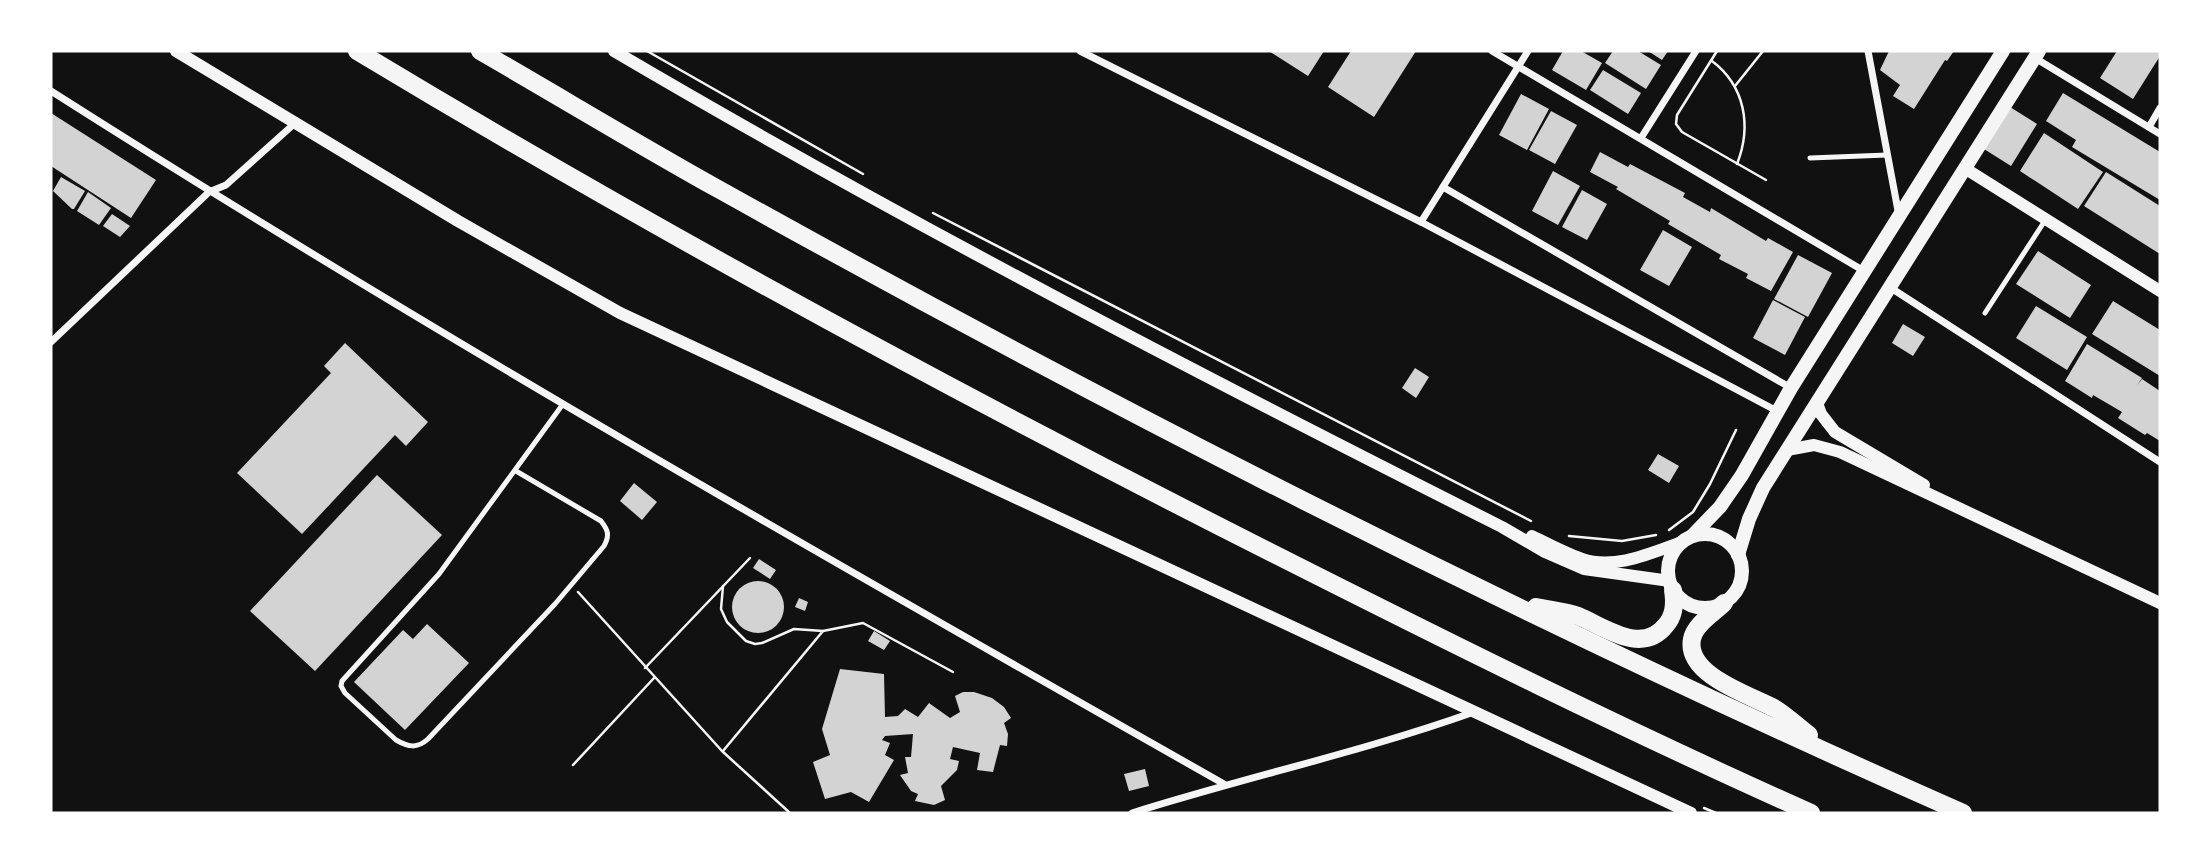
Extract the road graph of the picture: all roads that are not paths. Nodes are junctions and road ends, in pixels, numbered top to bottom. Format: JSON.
{"nodes":[{"id":1,"x":176,"y":51,"type":"edge"},
{"id":2,"x":357,"y":51,"type":"edge"},
{"id":3,"x":481,"y":51,"type":"edge"},
{"id":4,"x":614,"y":51,"type":"edge"},
{"id":5,"x":1080,"y":51,"type":"edge"},
{"id":6,"x":1492,"y":51,"type":"edge"},
{"id":7,"x":1528,"y":51,"type":"edge"},
{"id":8,"x":1696,"y":51,"type":"edge"},
{"id":9,"x":1868,"y":51,"type":"edge"},
{"id":10,"x":2003,"y":51,"type":"edge"},
{"id":11,"x":2037,"y":54,"type":"edge"},
{"id":12,"x":1518,"y":67,"type":"junction"},
{"id":13,"x":51,"y":91,"type":"edge"},
{"id":14,"x":2160,"y":108,"type":"edge"},
{"id":15,"x":294,"y":124,"type":"junction"},
{"id":16,"x":2149,"y":127,"type":"junction"},
{"id":17,"x":2160,"y":134,"type":"edge"},
{"id":18,"x":1641,"y":138,"type":"junction"},
{"id":19,"x":1887,"y":155,"type":"junction"},
{"id":20,"x":1810,"y":158,"type":"dead end"},
{"id":21,"x":1966,"y":169,"type":"junction"},
{"id":22,"x":1443,"y":187,"type":"junction"},
{"id":23,"x":209,"y":192,"type":"junction"},
{"id":24,"x":1899,"y":216,"type":"junction"},
{"id":25,"x":2046,"y":219,"type":"junction"},
{"id":26,"x":1421,"y":222,"type":"junction"},
{"id":27,"x":1864,"y":271,"type":"junction"},
{"id":28,"x":1891,"y":288,"type":"junction"},
{"id":29,"x":2160,"y":291,"type":"edge"},
{"id":30,"x":1985,"y":313,"type":"dead end"},
{"id":31,"x":51,"y":342,"type":"edge"},
{"id":32,"x":1791,"y":388,"type":"junction"},
{"id":33,"x":563,"y":404,"type":"junction"},
{"id":34,"x":1817,"y":404,"type":"junction"},
{"id":35,"x":1777,"y":411,"type":"junction"},
{"id":36,"x":1787,"y":450,"type":"junction"},
{"id":37,"x":2160,"y":462,"type":"edge"},
{"id":38,"x":516,"y":471,"type":"junction"},
{"id":39,"x":1944,"y":500,"type":"junction"},
{"id":40,"x":1502,"y":527,"type":"junction"},
{"id":41,"x":1687,"y":539,"type":"junction"},
{"id":42,"x":1738,"y":555,"type":"junction"},
{"id":43,"x":1672,"y":585,"type":"junction"},
{"id":44,"x":1509,"y":602,"type":"junction"},
{"id":45,"x":1724,"y":603,"type":"junction"},
{"id":46,"x":2160,"y":603,"type":"edge"},
{"id":47,"x":1475,"y":712,"type":"junction"},
{"id":48,"x":1836,"y":756,"type":"junction"},
{"id":49,"x":1224,"y":785,"type":"junction"},
{"id":50,"x":1698,"y":810,"type":"edge"},
{"id":51,"x":1132,"y":813,"type":"edge"},
{"id":52,"x":1811,"y":813,"type":"edge"},
{"id":53,"x":1963,"y":813,"type":"edge"}],
"edges":[{"from":1,"to":15,"type":"street"},
{"from":2,"to":52,"type":"highway"},
{"from":3,"to":44,"type":"highway"},
{"from":4,"to":40,"type":"street"},
{"from":5,"to":26,"type":"street"},
{"from":6,"to":12,"type":"street"},
{"from":7,"to":12,"type":"street"},
{"from":8,"to":18,"type":"street"},
{"from":9,"to":19,"type":"street"},
{"from":10,"to":24,"type":"main road"},
{"from":11,"to":16,"type":"street"},
{"from":11,"to":21,"type":"main road"},
{"from":12,"to":18,"type":"street"},
{"from":12,"to":22,"type":"street"},
{"from":13,"to":23,"type":"street"},
{"from":14,"to":16,"type":"street"},
{"from":15,"to":23,"type":"street"},
{"from":15,"to":47,"type":"street"},
{"from":16,"to":17,"type":"street"},
{"from":18,"to":27,"type":"street"},
{"from":19,"to":20,"type":"lane"},
{"from":19,"to":24,"type":"street"},
{"from":21,"to":25,"type":"street"},
{"from":21,"to":28,"type":"main road"},
{"from":22,"to":26,"type":"street"},
{"from":22,"to":32,"type":"street"},
{"from":23,"to":31,"type":"street"},
{"from":23,"to":33,"type":"street"},
{"from":24,"to":27,"type":"main road"},
{"from":25,"to":29,"type":"street"},
{"from":25,"to":30,"type":"lane"},
{"from":26,"to":35,"type":"street"},
{"from":27,"to":32,"type":"main road"},
{"from":28,"to":34,"type":"main road"},
{"from":28,"to":37,"type":"street"},
{"from":32,"to":35,"type":"main road"},
{"from":33,"to":38,"type":"lane"},
{"from":33,"to":49,"type":"street"},
{"from":34,"to":36,"type":"main road"},
{"from":34,"to":39,"type":"street"},
{"from":35,"to":41,"type":"main road"},
{"from":36,"to":39,"type":"street"},
{"from":36,"to":42,"type":"main road"},
{"from":38,"to":38,"type":"lane"},
{"from":39,"to":46,"type":"street"},
{"from":40,"to":41,"type":"street"},
{"from":40,"to":43,"type":"street"},
{"from":41,"to":42,"type":"main road"},
{"from":41,"to":43,"type":"main road"},
{"from":42,"to":45,"type":"main road"},
{"from":43,"to":44,"type":"highway"},
{"from":43,"to":45,"type":"main road"},
{"from":44,"to":48,"type":"highway"},
{"from":45,"to":48,"type":"highway"},
{"from":47,"to":49,"type":"street"},
{"from":47,"to":50,"type":"street"},
{"from":48,"to":53,"type":"highway"},
{"from":49,"to":51,"type":"street"}]}
